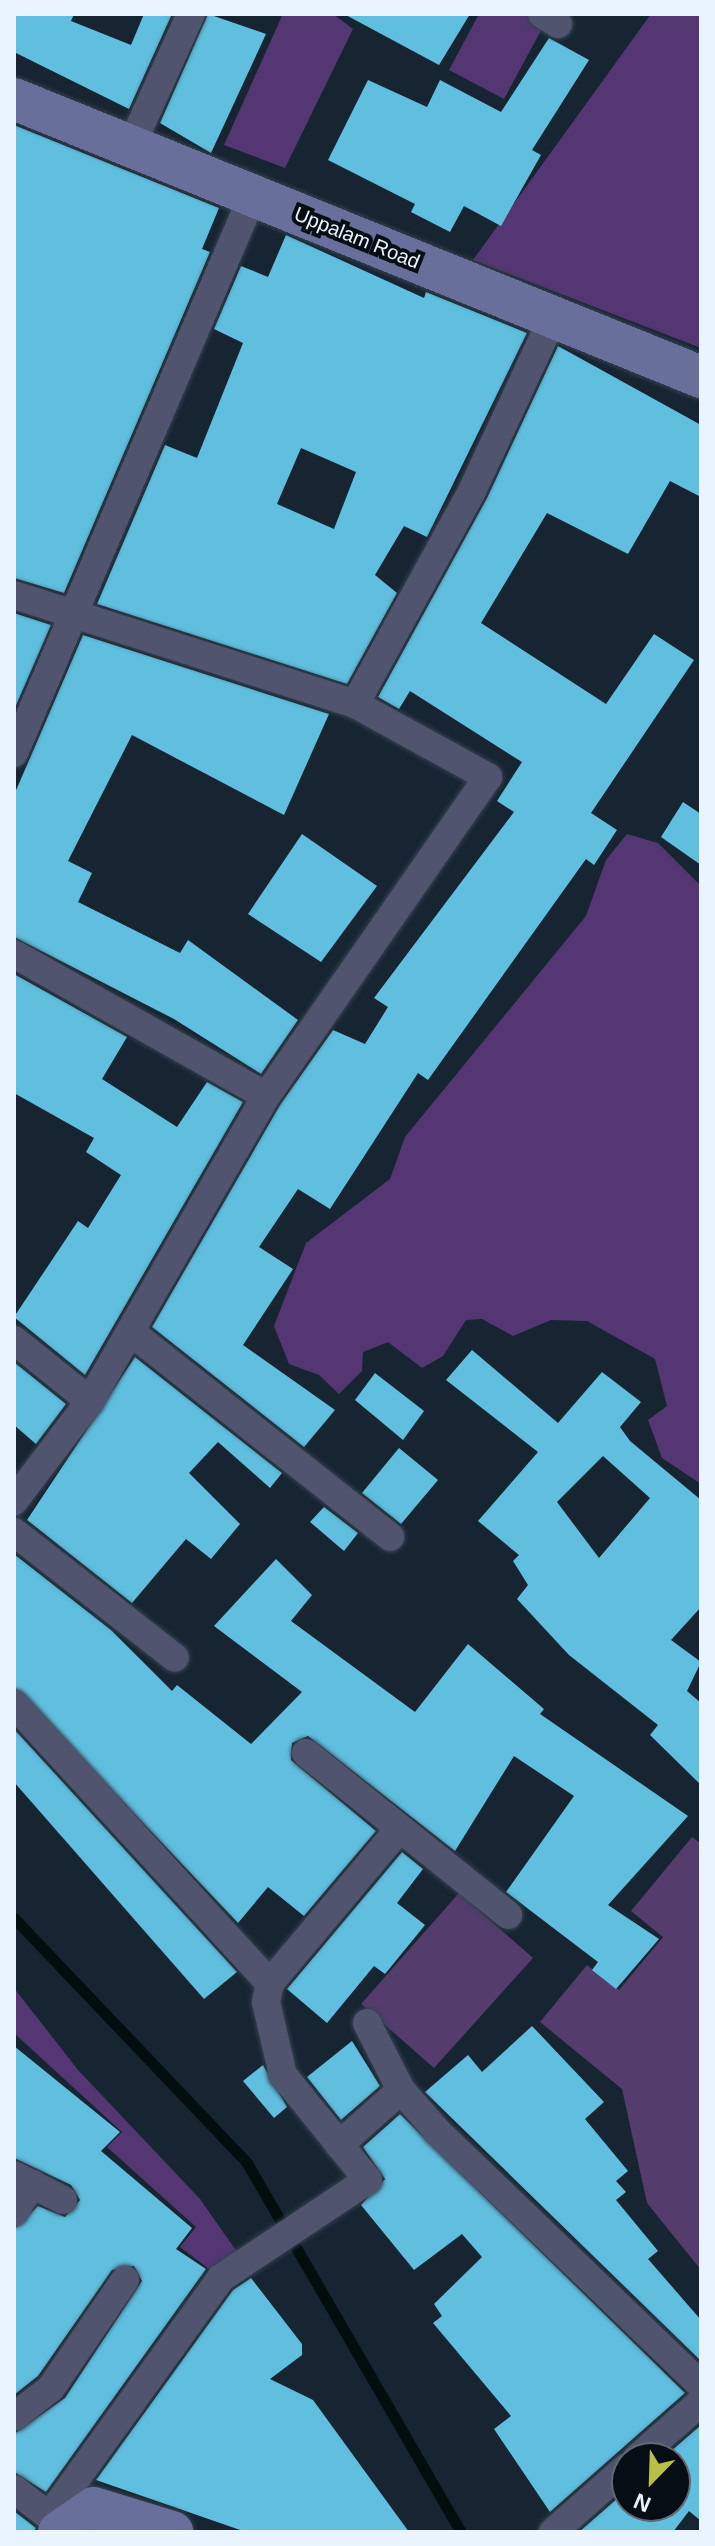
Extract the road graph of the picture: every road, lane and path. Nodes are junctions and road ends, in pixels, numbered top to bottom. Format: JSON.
{"nodes":[{"id":1,"x":191,"y":14,"type":"edge"},
{"id":2,"x":14,"y":99,"type":"edge"},
{"id":3,"x":131,"y":146,"type":"junction"},
{"id":4,"x":253,"y":195,"type":"junction"},
{"id":5,"x":553,"y":317,"type":"junction"},
{"id":6,"x":701,"y":377,"type":"edge"},
{"id":7,"x":14,"y":595,"type":"edge"},
{"id":8,"x":74,"y":619,"type":"junction"},
{"id":9,"x":355,"y":704,"type":"junction"},
{"id":10,"x":14,"y":753,"type":"edge"},
{"id":11,"x":14,"y":954,"type":"edge"},
{"id":12,"x":266,"y":1096,"type":"junction"},
{"id":13,"x":132,"y":1333,"type":"junction"},
{"id":14,"x":14,"y":1340,"type":"edge"},
{"id":15,"x":90,"y":1401,"type":"junction"},
{"id":16,"x":14,"y":1501,"type":"edge"},
{"id":17,"x":14,"y":1532,"type":"edge"},
{"id":18,"x":390,"y":1537,"type":"dead end"},
{"id":19,"x":175,"y":1658,"type":"dead end"},
{"id":20,"x":14,"y":1704,"type":"edge"},
{"id":21,"x":306,"y":1753,"type":"dead end"},
{"id":22,"x":399,"y":1829,"type":"junction"},
{"id":23,"x":508,"y":1915,"type":"dead end"},
{"id":24,"x":270,"y":1983,"type":"junction"},
{"id":25,"x":367,"y":2023,"type":"dead end"},
{"id":26,"x":401,"y":2090,"type":"junction"},
{"id":27,"x":339,"y":2145,"type":"junction"},
{"id":28,"x":24,"y":2180,"type":"edge"},
{"id":29,"x":63,"y":2200,"type":"dead end"},
{"id":30,"x":14,"y":2212,"type":"edge"},
{"id":31,"x":125,"y":2280,"type":"dead end"},
{"id":32,"x":701,"y":2385,"type":"edge"},
{"id":33,"x":701,"y":2402,"type":"edge"},
{"id":34,"x":14,"y":2417,"type":"edge"},
{"id":35,"x":655,"y":2442,"type":"edge"},
{"id":36,"x":611,"y":2481,"type":"edge"},
{"id":37,"x":14,"y":2489,"type":"edge"},
{"id":38,"x":57,"y":2525,"type":"edge"},
{"id":39,"x":172,"y":2532,"type":"edge"},
{"id":40,"x":553,"y":2532,"type":"edge"}],
"edges":[{"from":1,"to":3,"type":"street"},
{"from":2,"to":3,"type":"main road","name":"Uppalam Road"},
{"from":3,"to":4,"type":"main road","name":"Uppalam Road"},
{"from":4,"to":5,"type":"main road","name":"Uppalam Road"},
{"from":4,"to":8,"type":"street"},
{"from":5,"to":6,"type":"main road","name":"Uppalam Road"},
{"from":5,"to":9,"type":"street"},
{"from":7,"to":8,"type":"street"},
{"from":8,"to":9,"type":"street"},
{"from":8,"to":10,"type":"street"},
{"from":9,"to":12,"type":"street"},
{"from":11,"to":12,"type":"street"},
{"from":12,"to":13,"type":"street"},
{"from":13,"to":15,"type":"street"},
{"from":13,"to":18,"type":"street"},
{"from":14,"to":15,"type":"street"},
{"from":15,"to":16,"type":"street"},
{"from":17,"to":19,"type":"street"},
{"from":20,"to":24,"type":"street"},
{"from":21,"to":22,"type":"street"},
{"from":22,"to":23,"type":"street"},
{"from":22,"to":24,"type":"street"},
{"from":24,"to":27,"type":"street"},
{"from":25,"to":26,"type":"street"},
{"from":26,"to":27,"type":"street"},
{"from":26,"to":32,"type":"street"},
{"from":27,"to":38,"type":"street"},
{"from":28,"to":29,"type":"street"},
{"from":28,"to":30,"type":"street"},
{"from":31,"to":34,"type":"street"},
{"from":33,"to":35,"type":"street"},
{"from":36,"to":40,"type":"street"},
{"from":37,"to":38,"type":"street"},
{"from":38,"to":39,"type":"main road"}]}
